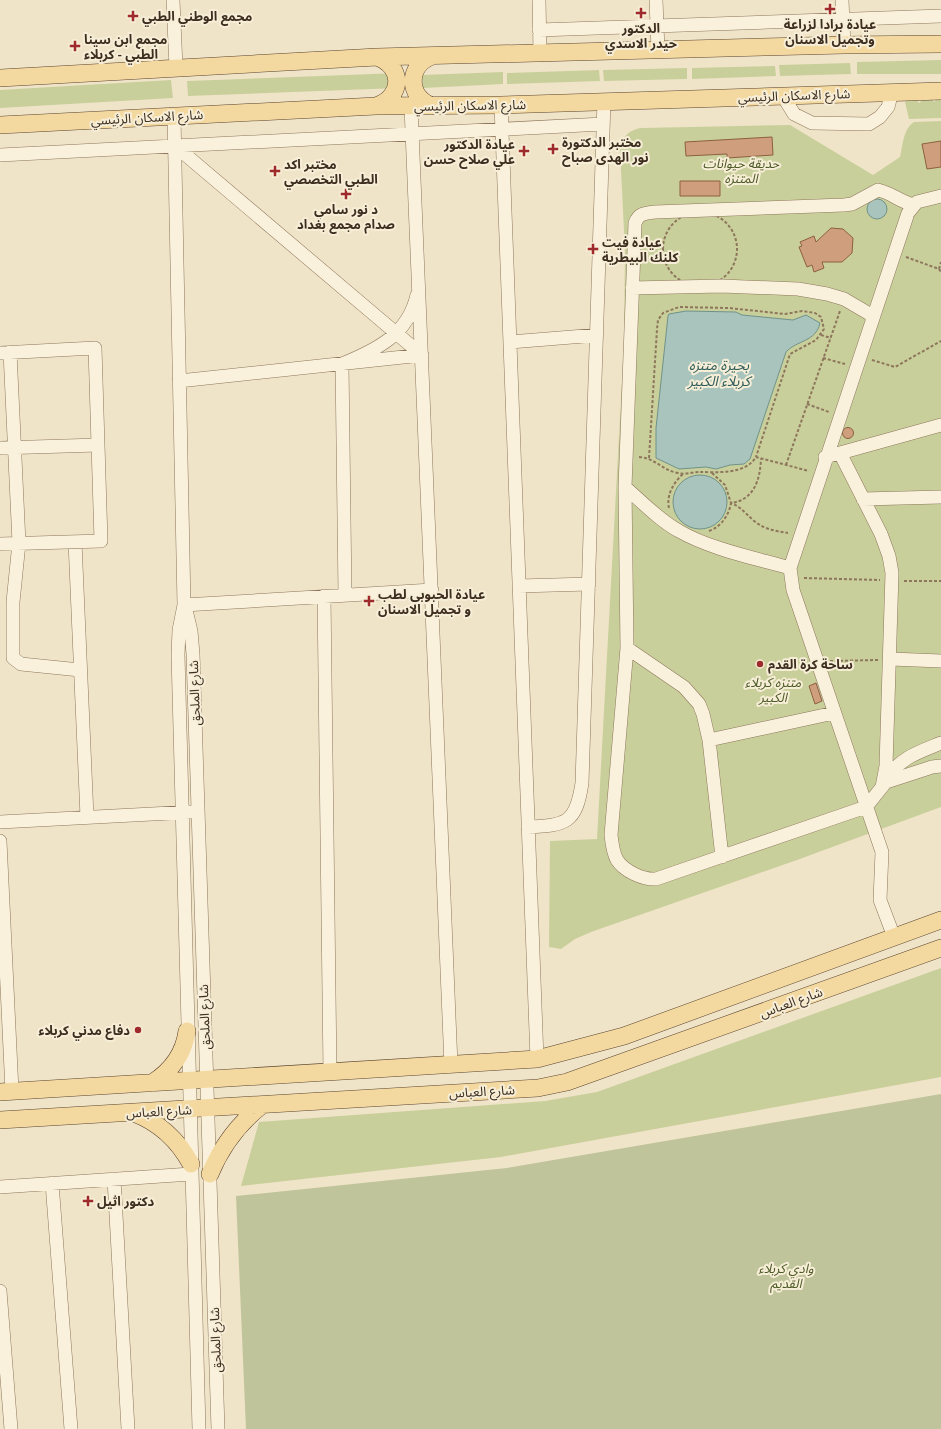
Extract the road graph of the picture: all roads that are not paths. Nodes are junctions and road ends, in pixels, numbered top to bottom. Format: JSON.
{"nodes":[{"id":1,"x":173,"y":0,"type":"edge"},
{"id":2,"x":539,"y":0,"type":"edge"},
{"id":3,"x":656,"y":0,"type":"edge"},
{"id":4,"x":842,"y":0,"type":"edge"},
{"id":5,"x":941,"y":16,"type":"edge"},
{"id":6,"x":843,"y":19,"type":"junction"},
{"id":7,"x":657,"y":27,"type":"junction"},
{"id":8,"x":539,"y":30,"type":"junction"},
{"id":9,"x":941,"y":44,"type":"edge"},
{"id":10,"x":844,"y":45,"type":"junction"},
{"id":11,"x":658,"y":50,"type":"junction"},
{"id":12,"x":540,"y":52,"type":"junction"},
{"id":13,"x":432,"y":56,"type":"junction"},
{"id":14,"x":377,"y":57,"type":"junction"},
{"id":15,"x":176,"y":67,"type":"junction"},
{"id":16,"x":0,"y":78,"type":"edge"},
{"id":17,"x":941,"y":91,"type":"edge"},
{"id":18,"x":892,"y":92,"type":"junction"},
{"id":19,"x":783,"y":96,"type":"junction"},
{"id":20,"x":604,"y":102,"type":"junction"},
{"id":21,"x":501,"y":105,"type":"junction"},
{"id":22,"x":376,"y":106,"type":"junction"},
{"id":23,"x":432,"y":106,"type":"junction"},
{"id":24,"x":411,"y":107,"type":"junction"},
{"id":25,"x":174,"y":116,"type":"junction"},
{"id":26,"x":603,"y":124,"type":"junction"},
{"id":27,"x":0,"y":125,"type":"edge"},
{"id":28,"x":502,"y":129,"type":"junction"},
{"id":29,"x":413,"y":134,"type":"junction"},
{"id":30,"x":174,"y":146,"type":"junction"},
{"id":31,"x":0,"y":155,"type":"edge"},
{"id":32,"x":941,"y":196,"type":"edge"},
{"id":33,"x":914,"y":205,"type":"junction"},
{"id":34,"x":632,"y":288,"type":"junction"},
{"id":35,"x":419,"y":289,"type":"junction"},
{"id":36,"x":873,"y":316,"type":"junction"},
{"id":37,"x":396,"y":333,"type":"junction"},
{"id":38,"x":597,"y":335,"type":"junction"},
{"id":39,"x":510,"y":342,"type":"junction"},
{"id":40,"x":5,"y":352,"type":"edge"},
{"id":41,"x":422,"y":355,"type":"junction"},
{"id":42,"x":342,"y":364,"type":"junction"},
{"id":43,"x":179,"y":381,"type":"junction"},
{"id":44,"x":941,"y":425,"type":"edge"},
{"id":45,"x":98,"y":445,"type":"junction"},
{"id":46,"x":15,"y":447,"type":"junction"},
{"id":47,"x":0,"y":448,"type":"edge"},
{"id":48,"x":840,"y":453,"type":"junction"},
{"id":49,"x":826,"y":457,"type":"junction"},
{"id":50,"x":624,"y":487,"type":"junction"},
{"id":51,"x":941,"y":497,"type":"edge"},
{"id":52,"x":863,"y":499,"type":"junction"},
{"id":53,"x":75,"y":542,"type":"junction"},
{"id":54,"x":19,"y":543,"type":"junction"},
{"id":55,"x":0,"y":544,"type":"edge"},
{"id":56,"x":790,"y":568,"type":"junction"},
{"id":57,"x":588,"y":584,"type":"junction"},
{"id":58,"x":519,"y":586,"type":"junction"},
{"id":59,"x":432,"y":590,"type":"junction"},
{"id":60,"x":345,"y":595,"type":"junction"},
{"id":61,"x":324,"y":596,"type":"junction"},
{"id":62,"x":184,"y":605,"type":"junction"},
{"id":63,"x":627,"y":648,"type":"junction"},
{"id":64,"x":891,"y":659,"type":"junction"},
{"id":65,"x":941,"y":661,"type":"edge"},
{"id":66,"x":80,"y":670,"type":"junction"},
{"id":67,"x":834,"y":713,"type":"junction"},
{"id":68,"x":709,"y":740,"type":"junction"},
{"id":69,"x":941,"y":743,"type":"edge"},
{"id":70,"x":941,"y":766,"type":"edge"},
{"id":71,"x":884,"y":783,"type":"junction"},
{"id":72,"x":866,"y":807,"type":"junction"},
{"id":73,"x":182,"y":812,"type":"junction"},
{"id":74,"x":198,"y":812,"type":"junction"},
{"id":75,"x":87,"y":817,"type":"junction"},
{"id":76,"x":0,"y":822,"type":"edge"},
{"id":77,"x":528,"y":827,"type":"junction"},
{"id":78,"x":0,"y":841,"type":"edge"},
{"id":79,"x":722,"y":857,"type":"junction"},
{"id":80,"x":941,"y":920,"type":"edge"},
{"id":81,"x":894,"y":937,"type":"junction"},
{"id":82,"x":941,"y":948,"type":"edge"},
{"id":83,"x":187,"y":1031,"type":"junction"},
{"id":84,"x":537,"y":1059,"type":"junction"},
{"id":85,"x":451,"y":1065,"type":"junction"},
{"id":86,"x":330,"y":1072,"type":"junction"},
{"id":87,"x":206,"y":1079,"type":"junction"},
{"id":88,"x":188,"y":1080,"type":"junction"},
{"id":89,"x":152,"y":1083,"type":"junction"},
{"id":90,"x":6,"y":1092,"type":"edge"},
{"id":91,"x":262,"y":1105,"type":"junction"},
{"id":92,"x":207,"y":1108,"type":"junction"},
{"id":93,"x":189,"y":1109,"type":"junction"},
{"id":94,"x":132,"y":1113,"type":"junction"},
{"id":95,"x":0,"y":1120,"type":"edge"},
{"id":96,"x":191,"y":1169,"type":"junction"},
{"id":97,"x":210,"y":1174,"type":"junction"},
{"id":98,"x":114,"y":1179,"type":"junction"},
{"id":99,"x":52,"y":1183,"type":"junction"},
{"id":100,"x":0,"y":1187,"type":"edge"},
{"id":101,"x":0,"y":1291,"type":"edge"},
{"id":102,"x":10,"y":1429,"type":"edge"},
{"id":103,"x":71,"y":1429,"type":"edge"},
{"id":104,"x":128,"y":1429,"type":"edge"},
{"id":105,"x":199,"y":1429,"type":"edge"},
{"id":106,"x":218,"y":1429,"type":"edge"}],
"edges":[{"from":1,"to":15,"type":"street"},
{"from":2,"to":8,"type":"street"},
{"from":3,"to":7,"type":"street"},
{"from":4,"to":6,"type":"street"},
{"from":5,"to":6,"type":"street"},
{"from":6,"to":7,"type":"street"},
{"from":6,"to":10,"type":"street"},
{"from":7,"to":8,"type":"street"},
{"from":7,"to":11,"type":"street"},
{"from":8,"to":12,"type":"street"},
{"from":9,"to":10,"type":"main road"},
{"from":10,"to":11,"type":"main road"},
{"from":11,"to":12,"type":"main road"},
{"from":12,"to":13,"type":"main road"},
{"from":13,"to":14,"type":"main road"},
{"from":13,"to":23,"type":"main road"},
{"from":14,"to":15,"type":"main road"},
{"from":14,"to":22,"type":"main road"},
{"from":15,"to":16,"type":"main road"},
{"from":17,"to":18,"type":"main road","name":"شارع الاسكان الرئيسي"},
{"from":18,"to":19,"type":"main road","name":"شارع الاسكان الرئيسي"},
{"from":18,"to":19,"type":"street"},
{"from":19,"to":20,"type":"main road","name":"شارع الاسكان الرئيسي"},
{"from":20,"to":21,"type":"main road","name":"شارع الاسكان الرئيسي"},
{"from":20,"to":26,"type":"street"},
{"from":21,"to":23,"type":"main road","name":"شارع الاسكان الرئيسي"},
{"from":21,"to":28,"type":"street"},
{"from":22,"to":24,"type":"main road","name":"شارع الاسكان الرئيسي"},
{"from":22,"to":25,"type":"main road","name":"شارع الاسكان الرئيسي"},
{"from":23,"to":24,"type":"main road","name":"شارع الاسكان الرئيسي"},
{"from":24,"to":29,"type":"street"},
{"from":25,"to":27,"type":"main road","name":"شارع الاسكان الرئيسي"},
{"from":25,"to":30,"type":"street"},
{"from":26,"to":28,"type":"street"},
{"from":26,"to":38,"type":"street"},
{"from":28,"to":29,"type":"street"},
{"from":28,"to":39,"type":"street"},
{"from":29,"to":30,"type":"street"},
{"from":29,"to":35,"type":"street"},
{"from":30,"to":31,"type":"street"},
{"from":30,"to":37,"type":"street"},
{"from":30,"to":43,"type":"street"},
{"from":32,"to":33,"type":"street"},
{"from":33,"to":34,"type":"street"},
{"from":33,"to":36,"type":"street"},
{"from":34,"to":36,"type":"street"},
{"from":34,"to":50,"type":"street"},
{"from":35,"to":37,"type":"street"},
{"from":35,"to":41,"type":"street"},
{"from":36,"to":49,"type":"street"},
{"from":37,"to":41,"type":"street"},
{"from":37,"to":42,"type":"street"},
{"from":38,"to":39,"type":"street"},
{"from":38,"to":57,"type":"street"},
{"from":39,"to":58,"type":"street"},
{"from":40,"to":45,"type":"street"},
{"from":40,"to":46,"type":"street"},
{"from":41,"to":42,"type":"street"},
{"from":41,"to":59,"type":"street"},
{"from":42,"to":43,"type":"street"},
{"from":42,"to":60,"type":"street"},
{"from":43,"to":62,"type":"street"},
{"from":44,"to":48,"type":"street"},
{"from":45,"to":46,"type":"street"},
{"from":45,"to":53,"type":"street"},
{"from":46,"to":47,"type":"street"},
{"from":46,"to":54,"type":"street"},
{"from":48,"to":49,"type":"street"},
{"from":48,"to":52,"type":"street"},
{"from":49,"to":56,"type":"street"},
{"from":50,"to":56,"type":"street"},
{"from":50,"to":63,"type":"street"},
{"from":51,"to":52,"type":"street"},
{"from":52,"to":64,"type":"street"},
{"from":53,"to":54,"type":"street"},
{"from":53,"to":66,"type":"street"},
{"from":54,"to":55,"type":"street"},
{"from":54,"to":66,"type":"street"},
{"from":56,"to":67,"type":"street"},
{"from":57,"to":58,"type":"street"},
{"from":57,"to":77,"type":"street"},
{"from":58,"to":77,"type":"street"},
{"from":59,"to":60,"type":"street"},
{"from":59,"to":85,"type":"street"},
{"from":60,"to":61,"type":"street"},
{"from":61,"to":62,"type":"street"},
{"from":61,"to":86,"type":"street"},
{"from":62,"to":73,"type":"street","name":"شارع الملحق"},
{"from":62,"to":74,"type":"street","name":"شارع الملحق"},
{"from":63,"to":68,"type":"street"},
{"from":63,"to":79,"type":"street"},
{"from":64,"to":65,"type":"street"},
{"from":64,"to":71,"type":"street"},
{"from":66,"to":75,"type":"street"},
{"from":67,"to":68,"type":"street"},
{"from":67,"to":72,"type":"street"},
{"from":68,"to":79,"type":"street"},
{"from":69,"to":71,"type":"street"},
{"from":70,"to":71,"type":"street"},
{"from":71,"to":72,"type":"street"},
{"from":72,"to":79,"type":"street"},
{"from":72,"to":81,"type":"street"},
{"from":73,"to":74,"type":"street"},
{"from":73,"to":75,"type":"street"},
{"from":73,"to":83,"type":"street","name":"شارع الملحق"},
{"from":74,"to":87,"type":"street","name":"شارع الملحق"},
{"from":75,"to":76,"type":"street"},
{"from":77,"to":84,"type":"street"},
{"from":78,"to":90,"type":"street"},
{"from":80,"to":81,"type":"main road","name":"شارع العباس"},
{"from":81,"to":84,"type":"main road","name":"شارع العباس"},
{"from":82,"to":91,"type":"main road","name":"شارع العباس"},
{"from":83,"to":88,"type":"street","name":"شارع الملحق"},
{"from":83,"to":89,"type":"main road"},
{"from":84,"to":85,"type":"main road","name":"شارع العباس"},
{"from":85,"to":86,"type":"main road","name":"شارع العباس"},
{"from":86,"to":87,"type":"main road","name":"شارع العباس"},
{"from":87,"to":88,"type":"main road","name":"شارع العباس"},
{"from":87,"to":92,"type":"street","name":"شارع الملحق"},
{"from":88,"to":89,"type":"main road","name":"شارع العباس"},
{"from":88,"to":93,"type":"street","name":"شارع الملحق"},
{"from":89,"to":90,"type":"main road","name":"شارع العباس"},
{"from":91,"to":92,"type":"main road","name":"شارع العباس"},
{"from":91,"to":97,"type":"main road"},
{"from":92,"to":93,"type":"main road","name":"شارع العباس"},
{"from":92,"to":97,"type":"street","name":"شارع الملحق"},
{"from":93,"to":94,"type":"main road","name":"شارع العباس"},
{"from":93,"to":96,"type":"street","name":"شارع الملحق"},
{"from":94,"to":95,"type":"main road","name":"شارع العباس"},
{"from":94,"to":96,"type":"main road"},
{"from":96,"to":98,"type":"street"},
{"from":96,"to":105,"type":"street","name":"شارع الملحق"},
{"from":97,"to":106,"type":"street","name":"شارع الملحق"},
{"from":98,"to":99,"type":"street"},
{"from":98,"to":104,"type":"street"},
{"from":99,"to":100,"type":"street"},
{"from":99,"to":103,"type":"street"},
{"from":101,"to":102,"type":"street"}]}
